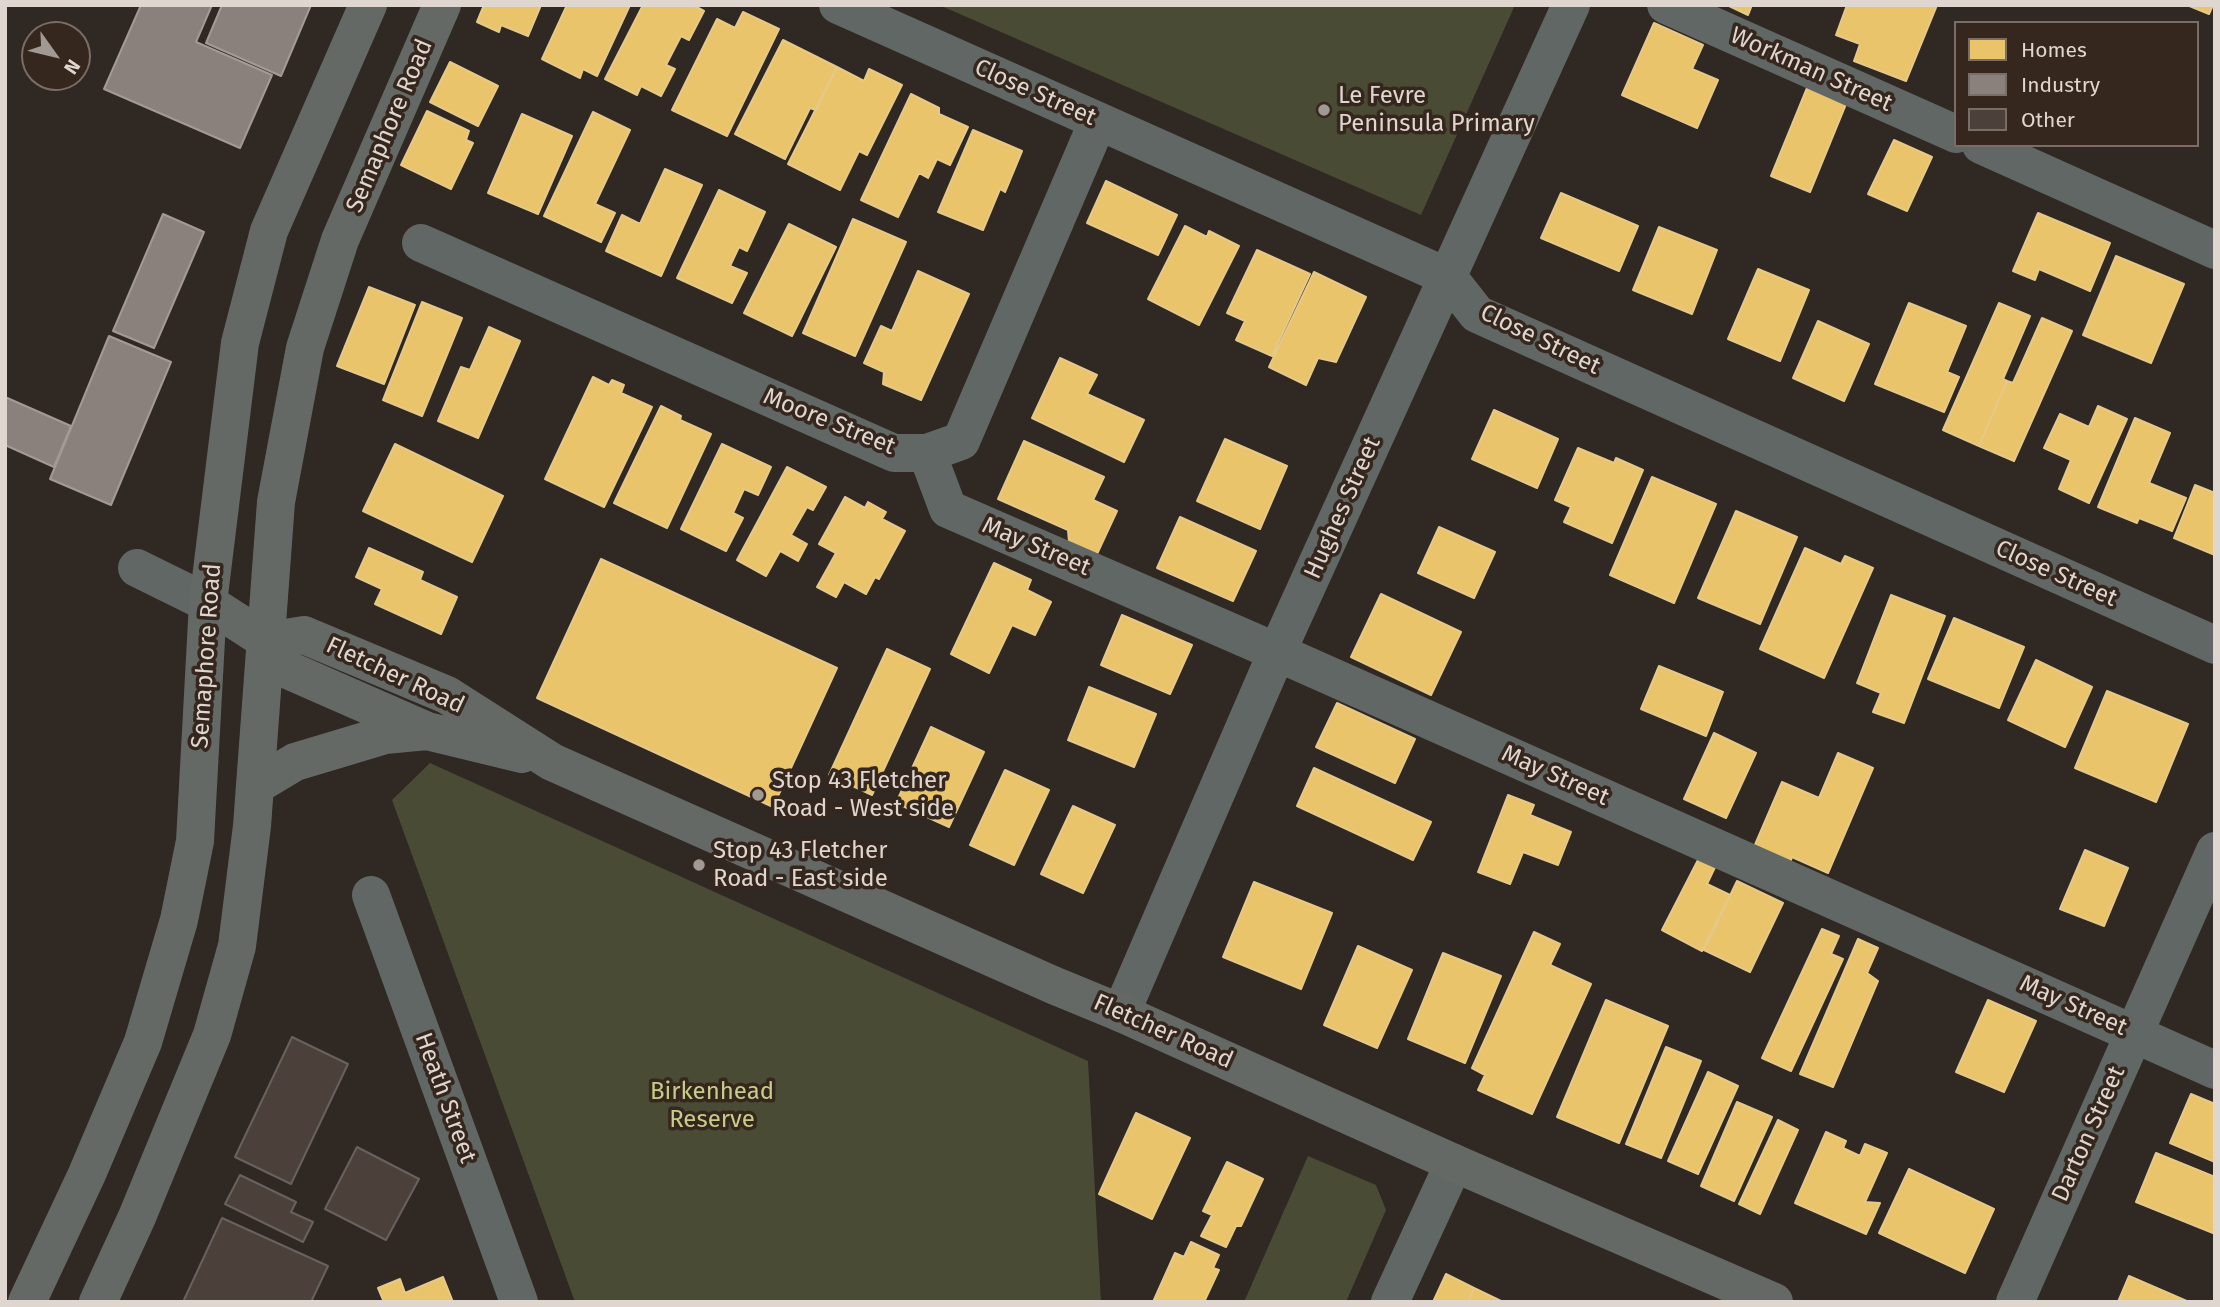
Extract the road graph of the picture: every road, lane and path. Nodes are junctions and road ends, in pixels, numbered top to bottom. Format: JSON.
{"nodes":[{"id":1,"x":369,"y":5,"type":"edge"},
{"id":2,"x":442,"y":5,"type":"edge"},
{"id":3,"x":838,"y":5,"type":"edge"},
{"id":4,"x":1571,"y":5,"type":"edge"},
{"id":5,"x":1666,"y":5,"type":"edge"},
{"id":6,"x":1098,"y":121,"type":"junction"},
{"id":7,"x":1954,"y":133,"type":"edge"},
{"id":8,"x":1984,"y":147,"type":"edge"},
{"id":9,"x":421,"y":243,"type":"dead end"},
{"id":10,"x":2215,"y":250,"type":"edge"},
{"id":11,"x":1448,"y":277,"type":"junction"},
{"id":12,"x":927,"y":453,"type":"junction"},
{"id":13,"x":137,"y":568,"type":"dead end"},
{"id":14,"x":208,"y":603,"type":"junction"},
{"id":15,"x":267,"y":641,"type":"junction"},
{"id":16,"x":2215,"y":645,"type":"edge"},
{"id":17,"x":1278,"y":652,"type":"junction"},
{"id":18,"x":427,"y":731,"type":"junction"},
{"id":19,"x":552,"y":762,"type":"junction"},
{"id":20,"x":255,"y":786,"type":"junction"},
{"id":21,"x":2215,"y":851,"type":"edge"},
{"id":22,"x":371,"y":895,"type":"dead end"},
{"id":23,"x":1121,"y":1013,"type":"junction"},
{"id":24,"x":2133,"y":1034,"type":"junction"},
{"id":25,"x":2215,"y":1070,"type":"edge"},
{"id":26,"x":1454,"y":1163,"type":"junction"},
{"id":27,"x":27,"y":1302,"type":"edge"},
{"id":28,"x":98,"y":1302,"type":"edge"},
{"id":29,"x":519,"y":1302,"type":"edge"},
{"id":30,"x":1391,"y":1302,"type":"edge"},
{"id":31,"x":1774,"y":1302,"type":"edge"},
{"id":32,"x":2015,"y":1302,"type":"edge"}],
"edges":[{"from":1,"to":14,"type":"main road","name":"Semaphore Road"},
{"from":2,"to":15,"type":"main road","name":"Semaphore Road"},
{"from":3,"to":6,"type":"street","name":"Close Street"},
{"from":4,"to":11,"type":"street","name":"Hughes Street"},
{"from":5,"to":7,"type":"street","name":"Workman Street"},
{"from":6,"to":11,"type":"street","name":"Close Street"},
{"from":6,"to":12,"type":"street","name":"Moore Street"},
{"from":8,"to":10,"type":"street"},
{"from":9,"to":12,"type":"street","name":"Moore Street"},
{"from":11,"to":16,"type":"street","name":"Close Street"},
{"from":11,"to":17,"type":"street","name":"Hughes Street"},
{"from":12,"to":17,"type":"street","name":"May Street"},
{"from":13,"to":14,"type":"street"},
{"from":14,"to":15,"type":"main road","name":"Fletcher Road"},
{"from":14,"to":27,"type":"main road","name":"Semaphore Road"},
{"from":15,"to":18,"type":"main road","name":"Fletcher Road"},
{"from":15,"to":19,"type":"main road","name":"Fletcher Road"},
{"from":15,"to":20,"type":"main road","name":"Semaphore Road"},
{"from":17,"to":23,"type":"street","name":"Hughes Street"},
{"from":17,"to":24,"type":"street","name":"May Street"},
{"from":18,"to":19,"type":"main road","name":"Fletcher Road"},
{"from":18,"to":20,"type":"main road"},
{"from":19,"to":23,"type":"main road","name":"Fletcher Road"},
{"from":20,"to":28,"type":"main road","name":"Semaphore Road"},
{"from":21,"to":24,"type":"street","name":"Darton Street"},
{"from":22,"to":29,"type":"street","name":"Heath Street"},
{"from":23,"to":26,"type":"main road","name":"Fletcher Road"},
{"from":24,"to":25,"type":"street","name":"May Street"},
{"from":24,"to":32,"type":"street","name":"Darton Street"},
{"from":26,"to":30,"type":"street"},
{"from":26,"to":31,"type":"main road","name":"Fletcher Road"}]}
